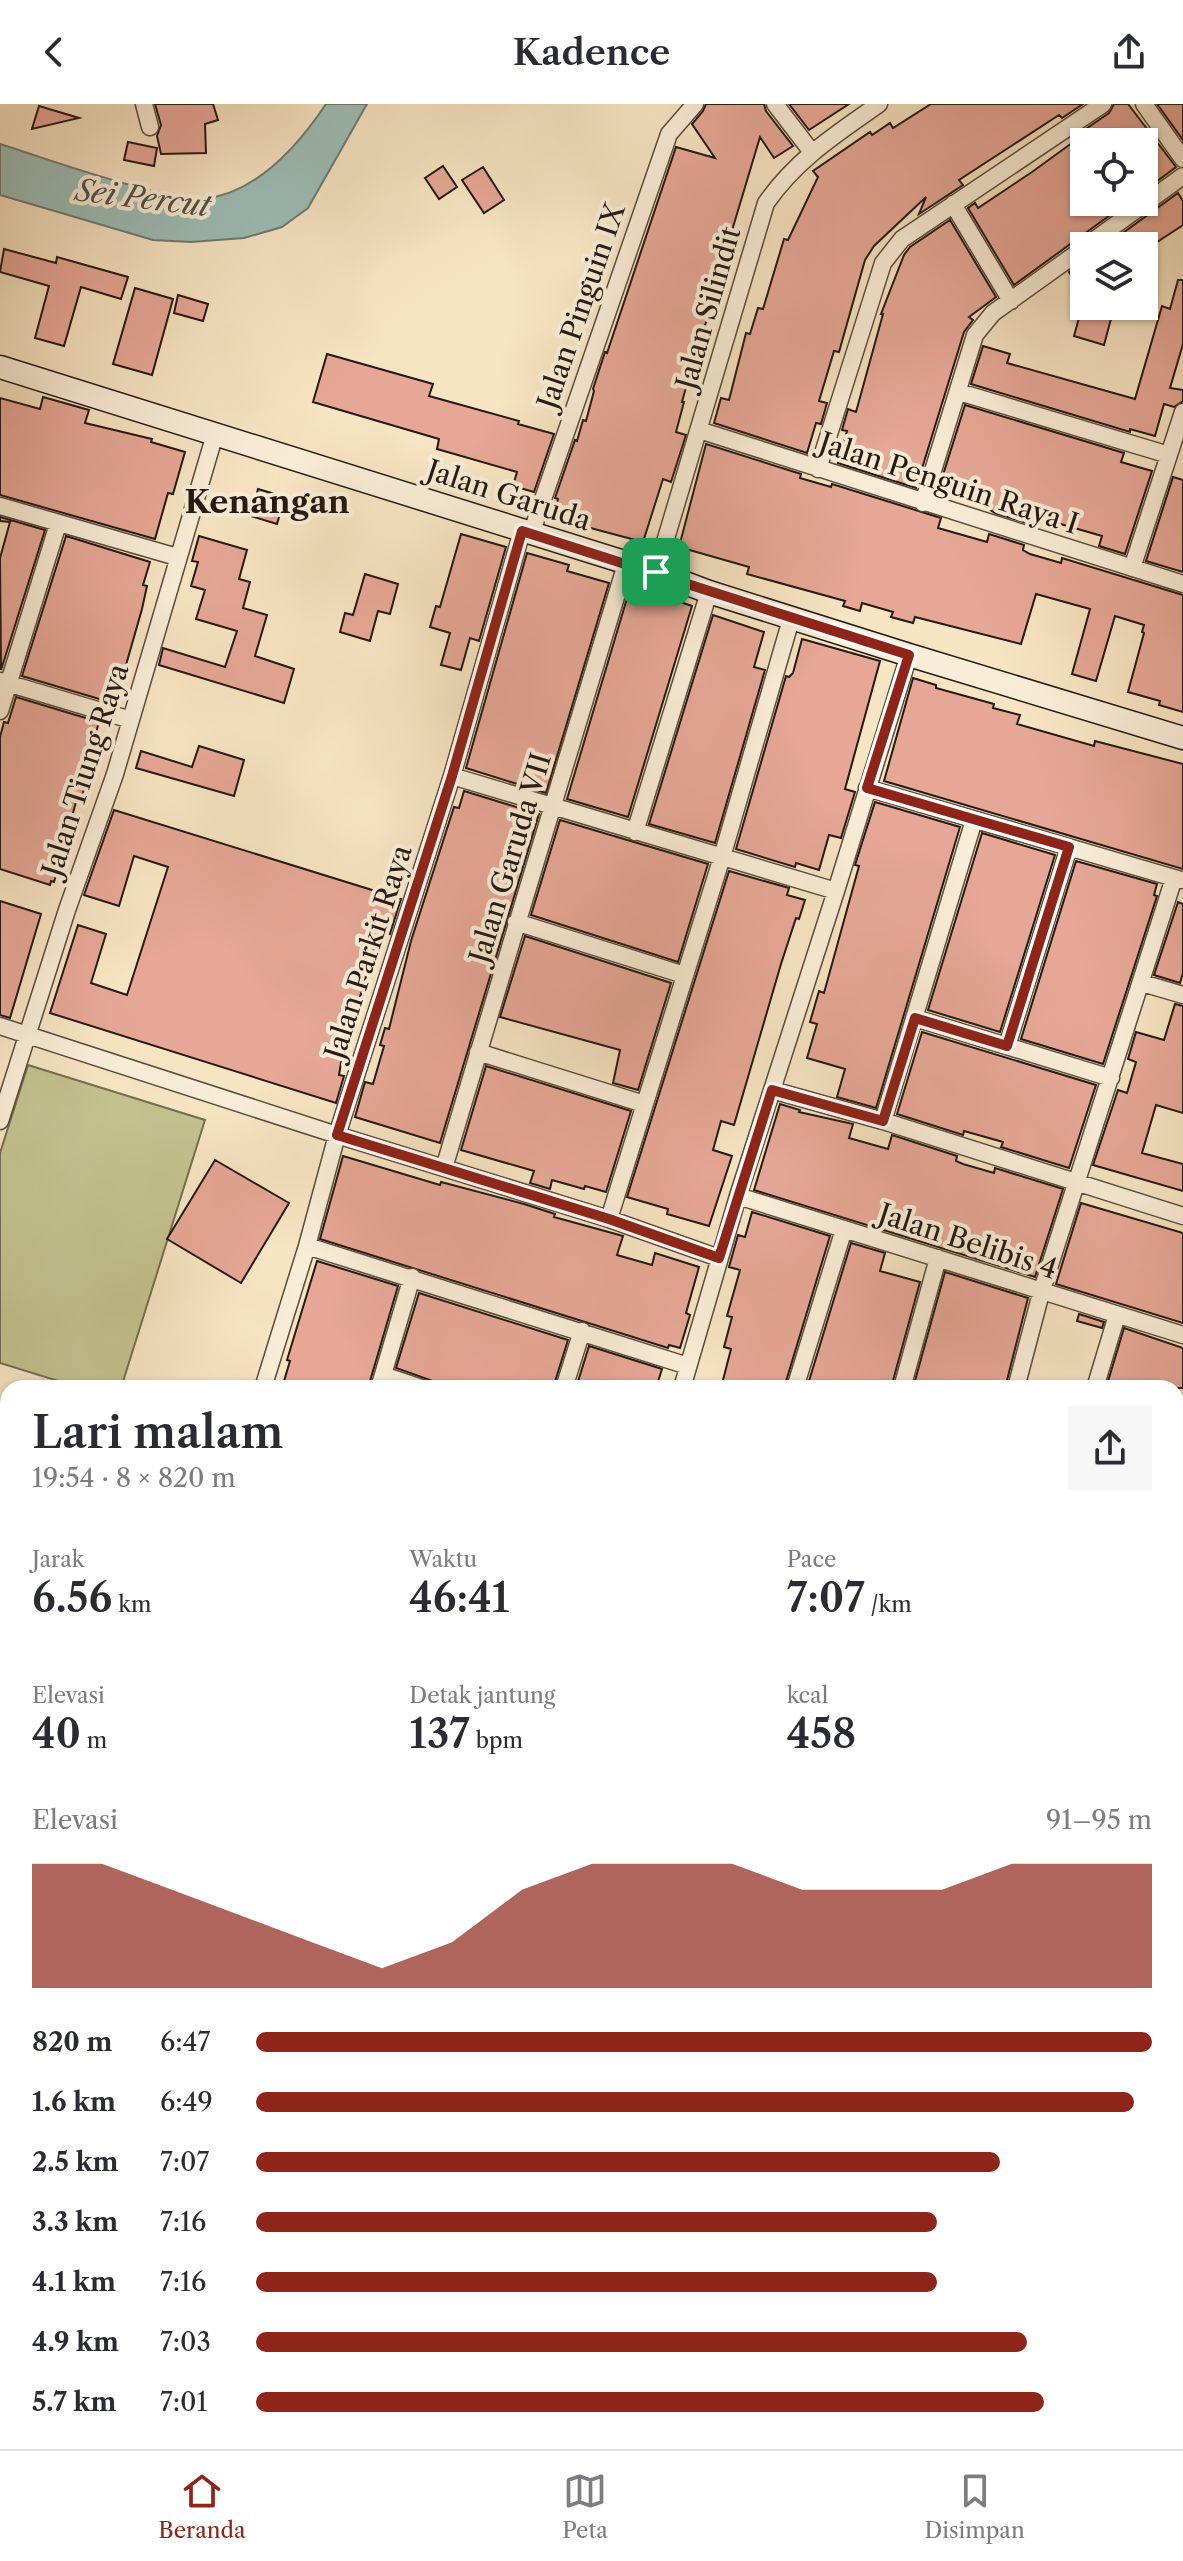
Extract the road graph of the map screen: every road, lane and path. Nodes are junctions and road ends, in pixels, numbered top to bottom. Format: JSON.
{"nodes":[{"id":1,"x":144,"y":104,"type":"edge"},
{"id":2,"x":695,"y":104,"type":"edge"},
{"id":3,"x":775,"y":104,"type":"edge"},
{"id":4,"x":879,"y":104,"type":"edge"},
{"id":5,"x":1103,"y":104,"type":"edge"},
{"id":6,"x":1144,"y":104,"type":"edge"},
{"id":7,"x":150,"y":127,"type":"dead end"},
{"id":8,"x":811,"y":151,"type":"junction"},
{"id":9,"x":1183,"y":159,"type":"edge"},
{"id":10,"x":1183,"y":176,"type":"edge"},
{"id":11,"x":953,"y":204,"type":"junction"},
{"id":12,"x":1106,"y":232,"type":"edge"},
{"id":13,"x":1070,"y":258,"type":"edge"},
{"id":14,"x":1011,"y":301,"type":"junction"},
{"id":15,"x":0,"y":367,"type":"edge"},
{"id":16,"x":959,"y":392,"type":"junction"},
{"id":17,"x":1183,"y":412,"type":"edge"},
{"id":18,"x":699,"y":430,"type":"junction"},
{"id":19,"x":215,"y":434,"type":"junction"},
{"id":20,"x":1169,"y":455,"type":"junction"},
{"id":21,"x":818,"y":469,"type":"junction"},
{"id":22,"x":923,"y":503,"type":"junction"},
{"id":23,"x":0,"y":506,"type":"edge"},
{"id":24,"x":58,"y":524,"type":"junction"},
{"id":25,"x":526,"y":532,"type":"junction"},
{"id":26,"x":177,"y":557,"type":"junction"},
{"id":27,"x":626,"y":564,"type":"junction"},
{"id":28,"x":1132,"y":568,"type":"junction"},
{"id":29,"x":656,"y":572,"type":"junction"},
{"id":30,"x":1183,"y":584,"type":"edge"},
{"id":31,"x":709,"y":592,"type":"junction"},
{"id":32,"x":792,"y":616,"type":"junction"},
{"id":33,"x":909,"y":655,"type":"junction"},
{"id":34,"x":4,"y":683,"type":"edge"},
{"id":35,"x":0,"y":711,"type":"edge"},
{"id":36,"x":131,"y":720,"type":"junction"},
{"id":37,"x":1183,"y":738,"type":"edge"},
{"id":38,"x":452,"y":776,"type":"junction"},
{"id":39,"x":867,"y":788,"type":"junction"},
{"id":40,"x":554,"y":808,"type":"junction"},
{"id":41,"x":974,"y":820,"type":"junction"},
{"id":42,"x":635,"y":832,"type":"junction"},
{"id":43,"x":1069,"y":847,"type":"junction"},
{"id":44,"x":722,"y":857,"type":"junction"},
{"id":45,"x":1179,"y":879,"type":"edge"},
{"id":46,"x":836,"y":891,"type":"junction"},
{"id":47,"x":516,"y":922,"type":"junction"},
{"id":48,"x":684,"y":975,"type":"junction"},
{"id":49,"x":1142,"y":983,"type":"junction"},
{"id":50,"x":1183,"y":995,"type":"edge"},
{"id":51,"x":915,"y":1018,"type":"junction"},
{"id":52,"x":0,"y":1026,"type":"edge"},
{"id":53,"x":28,"y":1034,"type":"junction"},
{"id":54,"x":1007,"y":1046,"type":"junction"},
{"id":55,"x":478,"y":1052,"type":"junction"},
{"id":56,"x":1111,"y":1078,"type":"junction"},
{"id":57,"x":772,"y":1090,"type":"junction"},
{"id":58,"x":644,"y":1104,"type":"junction"},
{"id":59,"x":0,"y":1121,"type":"edge"},
{"id":60,"x":883,"y":1121,"type":"junction"},
{"id":61,"x":337,"y":1135,"type":"junction"},
{"id":62,"x":444,"y":1168,"type":"junction"},
{"id":63,"x":1078,"y":1182,"type":"junction"},
{"id":64,"x":738,"y":1196,"type":"junction"},
{"id":65,"x":1183,"y":1216,"type":"edge"},
{"id":66,"x":609,"y":1219,"type":"junction"},
{"id":67,"x":844,"y":1229,"type":"junction"},
{"id":68,"x":307,"y":1246,"type":"junction"},
{"id":69,"x":719,"y":1258,"type":"junction"},
{"id":70,"x":938,"y":1258,"type":"junction"},
{"id":71,"x":412,"y":1277,"type":"junction"},
{"id":72,"x":1041,"y":1293,"type":"junction"},
{"id":73,"x":1117,"y":1315,"type":"junction"},
{"id":74,"x":582,"y":1331,"type":"junction"},
{"id":75,"x":1183,"y":1335,"type":"edge"},
{"id":76,"x":688,"y":1366,"type":"junction"},
{"id":77,"x":265,"y":1380,"type":"edge"},
{"id":78,"x":382,"y":1380,"type":"edge"},
{"id":79,"x":567,"y":1380,"type":"edge"},
{"id":80,"x":684,"y":1380,"type":"edge"},
{"id":81,"x":797,"y":1380,"type":"edge"},
{"id":82,"x":904,"y":1380,"type":"edge"},
{"id":83,"x":1018,"y":1380,"type":"edge"},
{"id":84,"x":1097,"y":1380,"type":"edge"}],
"edges":[{"from":1,"to":7,"type":"street"},
{"from":2,"to":25,"type":"street","name":"Jalan Pinguin IX"},
{"from":3,"to":8,"type":"street"},
{"from":4,"to":8,"type":"street","name":"Jalan Silindit"},
{"from":5,"to":11,"type":"street"},
{"from":6,"to":9,"type":"street"},
{"from":8,"to":18,"type":"street","name":"Jalan Silindit"},
{"from":10,"to":12,"type":"street"},
{"from":11,"to":14,"type":"street"},
{"from":11,"to":21,"type":"street"},
{"from":13,"to":14,"type":"street"},
{"from":14,"to":16,"type":"street"},
{"from":15,"to":19,"type":"street","name":"Jalan Garuda"},
{"from":16,"to":20,"type":"street"},
{"from":16,"to":22,"type":"street"},
{"from":17,"to":20,"type":"street"},
{"from":18,"to":21,"type":"street","name":"Jalan Penguin Raya I"},
{"from":18,"to":29,"type":"street","name":"Jalan Silindit"},
{"from":19,"to":25,"type":"street","name":"Jalan Garuda"},
{"from":19,"to":26,"type":"street","name":"Jalan Tiung Raya"},
{"from":20,"to":28,"type":"street"},
{"from":21,"to":22,"type":"street","name":"Jalan Penguin Raya I"},
{"from":22,"to":28,"type":"street","name":"Jalan Penguin Raya I"},
{"from":23,"to":24,"type":"street"},
{"from":24,"to":26,"type":"street"},
{"from":24,"to":34,"type":"street"},
{"from":25,"to":27,"type":"street","name":"Jalan Garuda"},
{"from":25,"to":38,"type":"street","name":"Jalan Parkit Raya"},
{"from":26,"to":36,"type":"street","name":"Jalan Tiung Raya"},
{"from":27,"to":29,"type":"street","name":"Jalan Garuda"},
{"from":27,"to":40,"type":"street","name":"Jalan Garuda VII"},
{"from":28,"to":30,"type":"street","name":"Jalan Penguin Raya I"},
{"from":29,"to":31,"type":"street","name":"Jalan Garuda"},
{"from":31,"to":32,"type":"street","name":"Jalan Garuda"},
{"from":31,"to":42,"type":"street"},
{"from":32,"to":33,"type":"street","name":"Jalan Garuda"},
{"from":32,"to":44,"type":"street"},
{"from":33,"to":37,"type":"street","name":"Jalan Garuda"},
{"from":33,"to":39,"type":"street"},
{"from":34,"to":35,"type":"street"},
{"from":34,"to":36,"type":"street"},
{"from":36,"to":53,"type":"street","name":"Jalan Tiung Raya"},
{"from":38,"to":40,"type":"street"},
{"from":38,"to":61,"type":"street","name":"Jalan Parkit Raya"},
{"from":39,"to":41,"type":"street"},
{"from":39,"to":46,"type":"street"},
{"from":40,"to":42,"type":"street"},
{"from":40,"to":47,"type":"street","name":"Jalan Garuda VII"},
{"from":41,"to":43,"type":"street"},
{"from":41,"to":51,"type":"street"},
{"from":42,"to":44,"type":"street"},
{"from":43,"to":45,"type":"street"},
{"from":43,"to":54,"type":"street"},
{"from":44,"to":46,"type":"street"},
{"from":44,"to":48,"type":"street"},
{"from":45,"to":49,"type":"street"},
{"from":46,"to":57,"type":"street"},
{"from":47,"to":48,"type":"street"},
{"from":47,"to":55,"type":"street","name":"Jalan Garuda VII"},
{"from":48,"to":58,"type":"street"},
{"from":49,"to":50,"type":"street"},
{"from":49,"to":56,"type":"street"},
{"from":51,"to":54,"type":"street"},
{"from":51,"to":60,"type":"street"},
{"from":52,"to":53,"type":"street"},
{"from":53,"to":59,"type":"street","name":"Jalan Tiung Raya"},
{"from":53,"to":61,"type":"street"},
{"from":54,"to":56,"type":"street"},
{"from":55,"to":58,"type":"street"},
{"from":55,"to":62,"type":"street","name":"Jalan Garuda VII"},
{"from":56,"to":63,"type":"street"},
{"from":57,"to":60,"type":"street"},
{"from":57,"to":64,"type":"street"},
{"from":58,"to":66,"type":"street"},
{"from":60,"to":63,"type":"street"},
{"from":61,"to":62,"type":"street"},
{"from":61,"to":68,"type":"street","name":"Jalan Parkit Raya"},
{"from":62,"to":66,"type":"street"},
{"from":63,"to":65,"type":"street"},
{"from":63,"to":72,"type":"street"},
{"from":64,"to":67,"type":"street","name":"Jalan Belibis 4"},
{"from":64,"to":69,"type":"street"},
{"from":66,"to":69,"type":"street"},
{"from":67,"to":70,"type":"street","name":"Jalan Belibis 4"},
{"from":67,"to":81,"type":"street"},
{"from":68,"to":71,"type":"street"},
{"from":68,"to":77,"type":"street","name":"Jalan Parkit Raya"},
{"from":69,"to":76,"type":"street"},
{"from":70,"to":72,"type":"street","name":"Jalan Belibis 4"},
{"from":70,"to":82,"type":"street"},
{"from":71,"to":74,"type":"street"},
{"from":71,"to":78,"type":"street"},
{"from":72,"to":73,"type":"street","name":"Jalan Belibis 4"},
{"from":72,"to":83,"type":"street"},
{"from":73,"to":75,"type":"street","name":"Jalan Belibis 4"},
{"from":73,"to":84,"type":"street"},
{"from":74,"to":76,"type":"street"},
{"from":74,"to":79,"type":"street"},
{"from":76,"to":80,"type":"street"}]}
